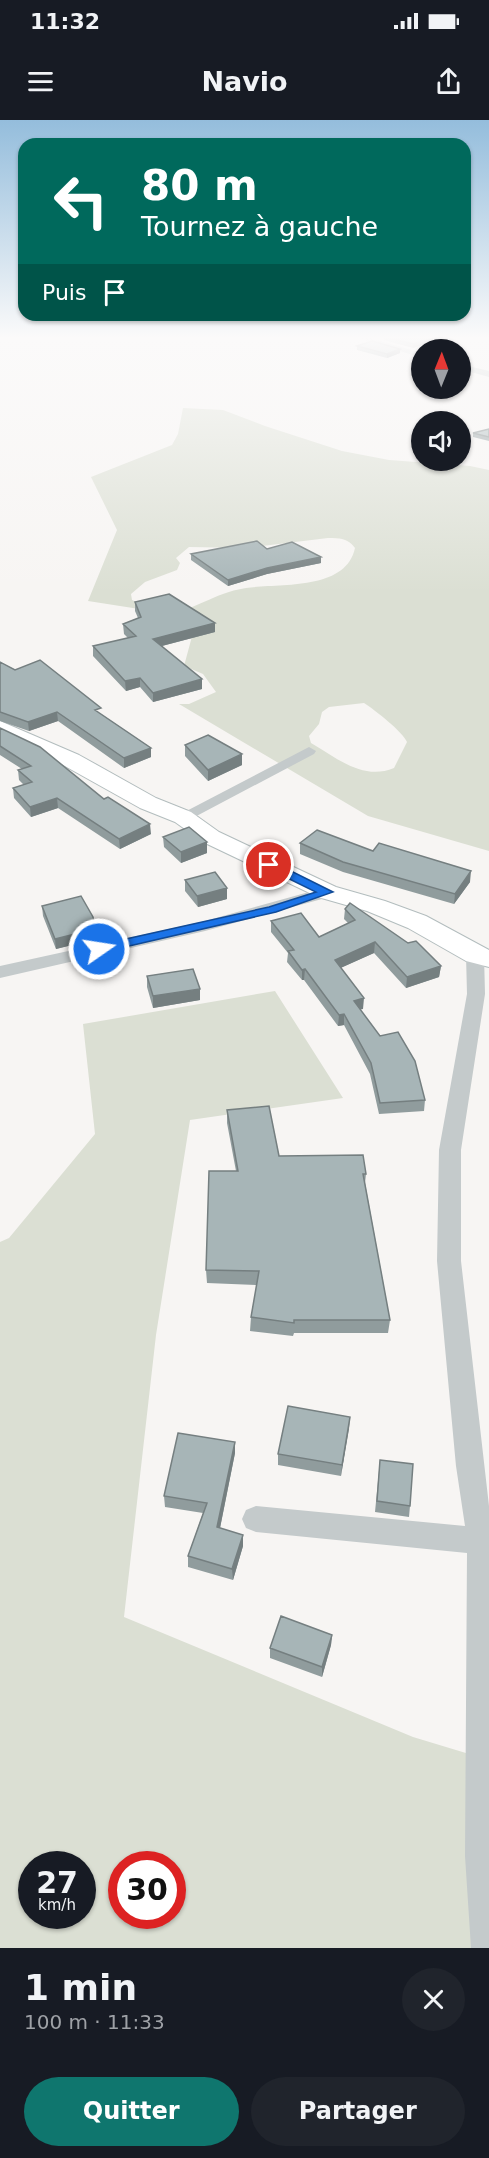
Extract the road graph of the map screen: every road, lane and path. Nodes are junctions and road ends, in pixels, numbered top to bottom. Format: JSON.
{"nodes":[{"id":1,"x":0,"y":727,"type":"edge"},
{"id":2,"x":309,"y":751,"type":"dead end"},
{"id":3,"x":183,"y":817,"type":"junction"},
{"id":4,"x":327,"y":892,"type":"junction"},
{"id":5,"x":482,"y":957,"type":"edge"},
{"id":6,"x":0,"y":972,"type":"edge"},
{"id":7,"x":256,"y":1519,"type":"dead end"},
{"id":8,"x":481,"y":1541,"type":"junction"},
{"id":9,"x":488,"y":1948,"type":"edge"}],
"edges":[{"from":1,"to":3,"type":"street"},
{"from":2,"to":3,"type":"street"},
{"from":3,"to":4,"type":"street"},
{"from":4,"to":5,"type":"street"},
{"from":4,"to":6,"type":"street"},
{"from":5,"to":8,"type":"street"},
{"from":7,"to":8,"type":"street"},
{"from":8,"to":9,"type":"street"}]}
